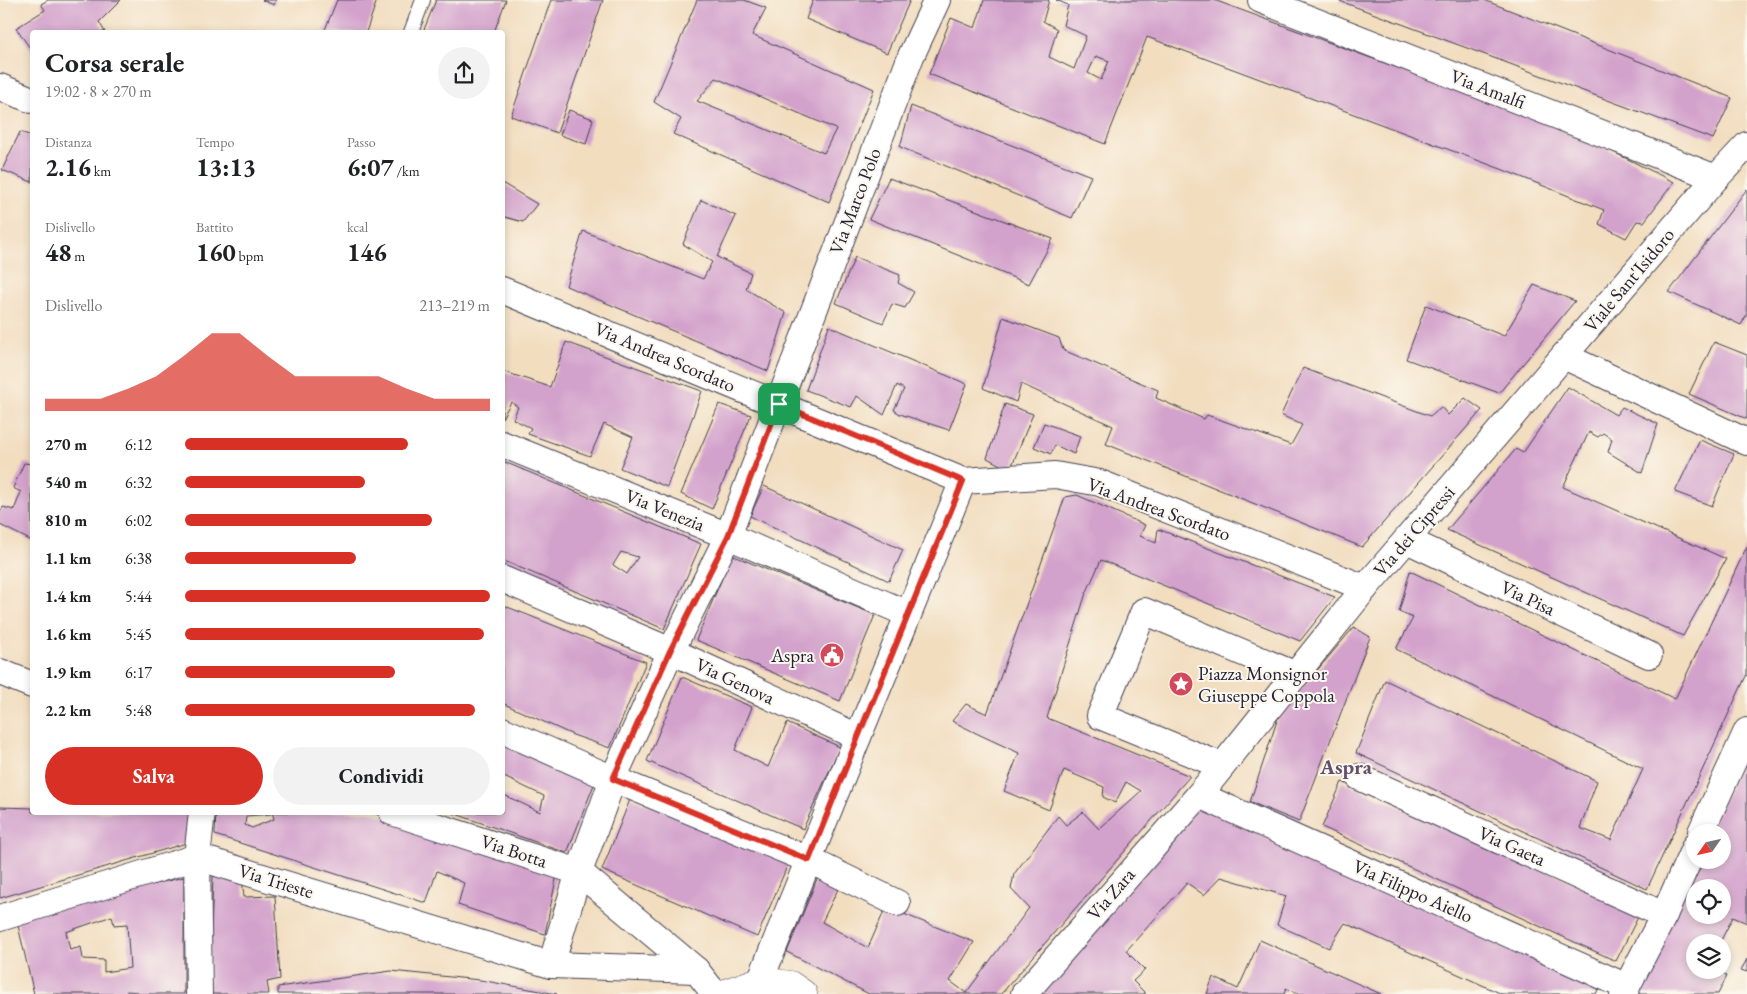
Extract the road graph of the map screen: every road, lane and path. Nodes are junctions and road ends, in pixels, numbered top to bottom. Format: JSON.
{"nodes":[{"id":1,"x":423,"y":0,"type":"edge"},
{"id":2,"x":937,"y":0,"type":"edge"},
{"id":3,"x":1261,"y":0,"type":"edge"},
{"id":4,"x":412,"y":30,"type":"edge"},
{"id":5,"x":0,"y":87,"type":"edge"},
{"id":6,"x":30,"y":99,"type":"edge"},
{"id":7,"x":1747,"y":145,"type":"edge"},
{"id":8,"x":1716,"y":178,"type":"junction"},
{"id":9,"x":505,"y":291,"type":"edge"},
{"id":10,"x":1564,"y":356,"type":"junction"},
{"id":11,"x":779,"y":404,"type":"junction"},
{"id":12,"x":1513,"y":416,"type":"joint"},
{"id":13,"x":1747,"y":442,"type":"edge"},
{"id":14,"x":505,"y":445,"type":"edge"},
{"id":15,"x":963,"y":481,"type":"junction"},
{"id":16,"x":728,"y":536,"type":"junction"},
{"id":17,"x":1407,"y":540,"type":"junction"},
{"id":18,"x":505,"y":580,"type":"edge"},
{"id":19,"x":1365,"y":588,"type":"junction"},
{"id":20,"x":908,"y":614,"type":"junction"},
{"id":21,"x":670,"y":651,"type":"junction"},
{"id":22,"x":1649,"y":655,"type":"dead end"},
{"id":23,"x":0,"y":672,"type":"edge"},
{"id":24,"x":1296,"y":674,"type":"junction"},
{"id":25,"x":30,"y":684,"type":"edge"},
{"id":26,"x":505,"y":731,"type":"edge"},
{"id":27,"x":1747,"y":731,"type":"edge"},
{"id":28,"x":858,"y":737,"type":"junction"},
{"id":29,"x":1222,"y":766,"type":"junction"},
{"id":30,"x":1360,"y":777,"type":"dead end"},
{"id":31,"x":613,"y":779,"type":"junction"},
{"id":32,"x":1199,"y":794,"type":"junction"},
{"id":33,"x":202,"y":815,"type":"edge"},
{"id":34,"x":401,"y":815,"type":"edge"},
{"id":35,"x":1705,"y":824,"type":"edge"},
{"id":36,"x":197,"y":857,"type":"junction"},
{"id":37,"x":809,"y":860,"type":"junction"},
{"id":38,"x":1686,"y":866,"type":"edge"},
{"id":39,"x":579,"y":872,"type":"junction"},
{"id":40,"x":897,"y":903,"type":"dead end"},
{"id":41,"x":1664,"y":915,"type":"junction"},
{"id":42,"x":0,"y":918,"type":"edge"},
{"id":43,"x":551,"y":965,"type":"junction"},
{"id":44,"x":696,"y":970,"type":"junction"},
{"id":45,"x":760,"y":981,"type":"junction"},
{"id":46,"x":1625,"y":991,"type":"edge"},
{"id":47,"x":198,"y":994,"type":"edge"},
{"id":48,"x":715,"y":994,"type":"edge"},
{"id":49,"x":723,"y":994,"type":"edge"},
{"id":50,"x":803,"y":994,"type":"edge"},
{"id":51,"x":1024,"y":994,"type":"edge"}],
"edges":[{"from":1,"to":4,"type":"lane"},
{"from":2,"to":11,"type":"street","name":"Via Marco Polo"},
{"from":3,"to":8,"type":"street","name":"Via Amalfi"},
{"from":5,"to":6,"type":"street"},
{"from":7,"to":8,"type":"street","name":"Viale Sant'Isidoro"},
{"from":8,"to":10,"type":"street","name":"Viale Sant'Isidoro"},
{"from":9,"to":11,"type":"street","name":"Via Andrea Scordato"},
{"from":10,"to":12,"type":"street","name":"Viale Sant'Isidoro"},
{"from":10,"to":13,"type":"street"},
{"from":11,"to":15,"type":"street","name":"Via Andrea Scordato"},
{"from":11,"to":16,"type":"street","name":"Via Marco Polo"},
{"from":12,"to":17,"type":"street","name":"Via dei Cipressi"},
{"from":14,"to":16,"type":"street","name":"Via Venezia"},
{"from":15,"to":19,"type":"street","name":"Via Andrea Scordato"},
{"from":15,"to":20,"type":"street"},
{"from":16,"to":20,"type":"street","name":"Via Venezia"},
{"from":16,"to":21,"type":"street","name":"Via Marco Polo"},
{"from":17,"to":19,"type":"street","name":"Via dei Cipressi"},
{"from":17,"to":22,"type":"street","name":"Via Pisa"},
{"from":18,"to":21,"type":"street","name":"Via Genova"},
{"from":19,"to":24,"type":"street","name":"Via dei Cipressi"},
{"from":20,"to":28,"type":"street"},
{"from":21,"to":28,"type":"street","name":"Via Genova"},
{"from":21,"to":31,"type":"street","name":"Via Marco Polo"},
{"from":23,"to":25,"type":"street"},
{"from":24,"to":29,"type":"street","name":"Via dei Cipressi"},
{"from":24,"to":29,"type":"street"},
{"from":26,"to":31,"type":"street"},
{"from":27,"to":35,"type":"street"},
{"from":28,"to":37,"type":"street"},
{"from":29,"to":32,"type":"street","name":"Via Zara"},
{"from":30,"to":41,"type":"street","name":"Via Gaeta"},
{"from":31,"to":37,"type":"street"},
{"from":31,"to":39,"type":"street","name":"Via Marco Polo"},
{"from":32,"to":46,"type":"street","name":"Via Filippo Aiello"},
{"from":32,"to":51,"type":"street","name":"Via Zara"},
{"from":33,"to":36,"type":"street"},
{"from":34,"to":39,"type":"street","name":"Via Botta"},
{"from":36,"to":42,"type":"street"},
{"from":36,"to":43,"type":"street","name":"Via Trieste"},
{"from":36,"to":47,"type":"street"},
{"from":37,"to":40,"type":"street"},
{"from":37,"to":45,"type":"street"},
{"from":38,"to":41,"type":"street"},
{"from":39,"to":43,"type":"street","name":"Via Marco Polo"},
{"from":39,"to":44,"type":"street"},
{"from":41,"to":46,"type":"street"},
{"from":43,"to":44,"type":"street","name":"Via Trieste"},
{"from":44,"to":48,"type":"street"},
{"from":45,"to":49,"type":"street"},
{"from":45,"to":50,"type":"street"}]}
